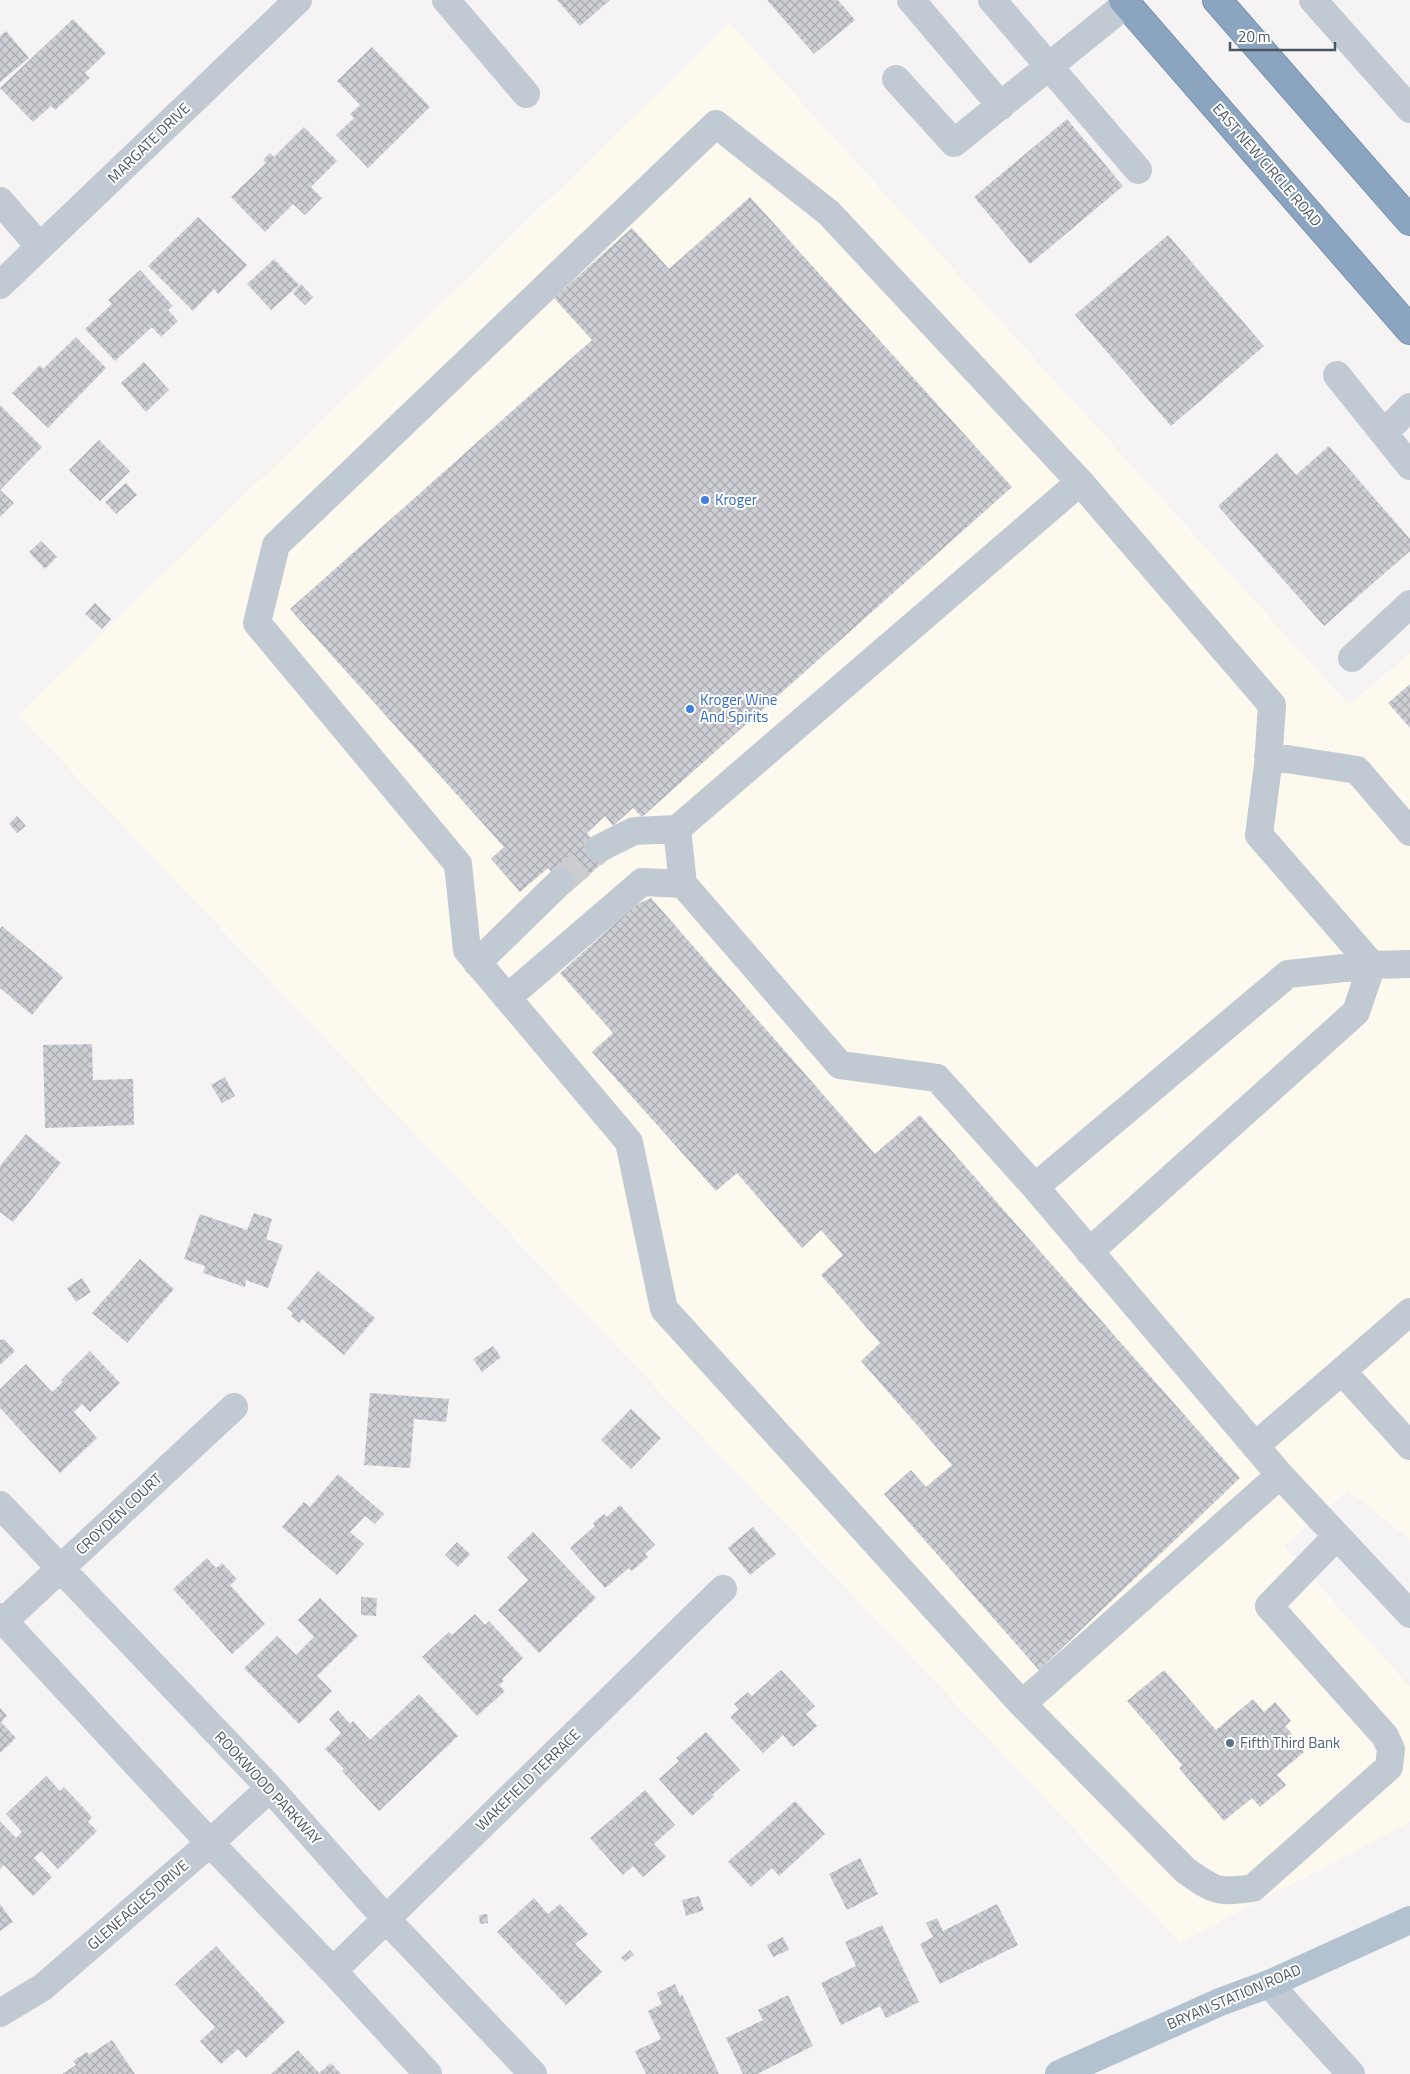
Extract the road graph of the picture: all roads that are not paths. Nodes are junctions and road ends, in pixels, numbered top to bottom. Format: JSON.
{"nodes":[{"id":1,"x":298,"y":0,"type":"edge"},
{"id":2,"x":446,"y":0,"type":"edge"},
{"id":3,"x":911,"y":0,"type":"edge"},
{"id":4,"x":992,"y":0,"type":"edge"},
{"id":5,"x":1218,"y":0,"type":"edge"},
{"id":6,"x":1313,"y":0,"type":"edge"},
{"id":7,"x":1125,"y":2,"type":"edge"},
{"id":8,"x":1050,"y":66,"type":"junction"},
{"id":9,"x":896,"y":79,"type":"dead end"},
{"id":10,"x":526,"y":94,"type":"dead end"},
{"id":11,"x":1001,"y":106,"type":"junction"},
{"id":12,"x":1410,"y":109,"type":"edge"},
{"id":13,"x":1138,"y":170,"type":"dead end"},
{"id":14,"x":0,"y":201,"type":"edge"},
{"id":15,"x":1410,"y":221,"type":"edge"},
{"id":16,"x":40,"y":248,"type":"junction"},
{"id":17,"x":0,"y":285,"type":"edge"},
{"id":18,"x":1410,"y":330,"type":"edge"},
{"id":19,"x":1337,"y":375,"type":"dead end"},
{"id":20,"x":1410,"y":407,"type":"edge"},
{"id":21,"x":1384,"y":433,"type":"junction"},
{"id":22,"x":1410,"y":466,"type":"edge"},
{"id":23,"x":1080,"y":482,"type":"junction"},
{"id":24,"x":1410,"y":604,"type":"edge"},
{"id":25,"x":1352,"y":658,"type":"dead end"},
{"id":26,"x":1268,"y":756,"type":"junction"},
{"id":27,"x":677,"y":829,"type":"junction"},
{"id":28,"x":1410,"y":832,"type":"edge"},
{"id":29,"x":600,"y":848,"type":"tunnel mouth"},
{"id":30,"x":560,"y":882,"type":"tunnel mouth"},
{"id":31,"x":683,"y":884,"type":"junction"},
{"id":32,"x":477,"y":963,"type":"junction"},
{"id":33,"x":1372,"y":964,"type":"junction"},
{"id":34,"x":1410,"y":964,"type":"edge"},
{"id":35,"x":507,"y":998,"type":"junction"},
{"id":36,"x":1035,"y":1187,"type":"junction"},
{"id":37,"x":1090,"y":1252,"type":"junction"},
{"id":38,"x":1410,"y":1312,"type":"edge"},
{"id":39,"x":1342,"y":1371,"type":"junction"},
{"id":40,"x":234,"y":1407,"type":"dead end"},
{"id":41,"x":1255,"y":1446,"type":"junction"},
{"id":42,"x":1410,"y":1446,"type":"edge"},
{"id":43,"x":1280,"y":1476,"type":"junction"},
{"id":44,"x":0,"y":1505,"type":"edge"},
{"id":45,"x":1337,"y":1536,"type":"junction"},
{"id":46,"x":60,"y":1569,"type":"junction"},
{"id":47,"x":723,"y":1589,"type":"dead end"},
{"id":48,"x":1410,"y":1614,"type":"edge"},
{"id":49,"x":2,"y":1619,"type":"edge"},
{"id":50,"x":1022,"y":1704,"type":"junction"},
{"id":51,"x":270,"y":1788,"type":"junction"},
{"id":52,"x":210,"y":1843,"type":"junction"},
{"id":53,"x":386,"y":1919,"type":"junction"},
{"id":54,"x":1410,"y":1920,"type":"edge"},
{"id":55,"x":333,"y":1971,"type":"junction"},
{"id":56,"x":1269,"y":1984,"type":"junction"},
{"id":57,"x":0,"y":2013,"type":"edge"},
{"id":58,"x":428,"y":2074,"type":"edge"},
{"id":59,"x":533,"y":2074,"type":"edge"},
{"id":60,"x":1058,"y":2074,"type":"edge"},
{"id":61,"x":1350,"y":2074,"type":"edge"}],
"edges":[{"from":1,"to":16,"type":"street","name":"MARGATE DRIVE"},
{"from":2,"to":10,"type":"street"},
{"from":3,"to":11,"type":"street"},
{"from":4,"to":8,"type":"street"},
{"from":5,"to":15,"type":"highway"},
{"from":6,"to":12,"type":"street"},
{"from":7,"to":8,"type":"street"},
{"from":7,"to":18,"type":"highway","name":"EAST NEW CIRCLE ROAD"},
{"from":8,"to":11,"type":"street"},
{"from":8,"to":13,"type":"street"},
{"from":9,"to":11,"type":"street"},
{"from":14,"to":16,"type":"street"},
{"from":16,"to":17,"type":"street","name":"MARGATE DRIVE"},
{"from":19,"to":21,"type":"street"},
{"from":20,"to":21,"type":"street"},
{"from":21,"to":22,"type":"street"},
{"from":23,"to":26,"type":"street"},
{"from":23,"to":27,"type":"street"},
{"from":23,"to":32,"type":"street"},
{"from":24,"to":25,"type":"street"},
{"from":26,"to":28,"type":"street"},
{"from":26,"to":33,"type":"street"},
{"from":27,"to":29,"type":"street"},
{"from":27,"to":31,"type":"street"},
{"from":30,"to":32,"type":"street"},
{"from":31,"to":35,"type":"street"},
{"from":31,"to":36,"type":"street"},
{"from":32,"to":35,"type":"street"},
{"from":33,"to":34,"type":"street"},
{"from":33,"to":36,"type":"street"},
{"from":33,"to":37,"type":"street"},
{"from":35,"to":50,"type":"street"},
{"from":36,"to":37,"type":"street"},
{"from":37,"to":41,"type":"street"},
{"from":38,"to":39,"type":"street"},
{"from":39,"to":41,"type":"street"},
{"from":39,"to":42,"type":"street"},
{"from":40,"to":46,"type":"street","name":"CROYDEN COURT"},
{"from":41,"to":43,"type":"street"},
{"from":43,"to":45,"type":"street"},
{"from":43,"to":50,"type":"street"},
{"from":44,"to":46,"type":"street","name":"ROOKWOOD PARKWAY"},
{"from":45,"to":48,"type":"street"},
{"from":45,"to":50,"type":"street"},
{"from":46,"to":49,"type":"street","name":"CROYDEN COURT"},
{"from":46,"to":51,"type":"street","name":"ROOKWOOD PARKWAY"},
{"from":47,"to":53,"type":"street","name":"WAKEFIELD TERRACE"},
{"from":49,"to":52,"type":"street"},
{"from":51,"to":52,"type":"street","name":"GLENEAGLES DRIVE"},
{"from":51,"to":53,"type":"street","name":"ROOKWOOD PARKWAY"},
{"from":52,"to":55,"type":"street"},
{"from":52,"to":57,"type":"street","name":"GLENEAGLES DRIVE"},
{"from":53,"to":55,"type":"street","name":"WAKEFIELD TERRACE"},
{"from":53,"to":59,"type":"street","name":"ROOKWOOD PARKWAY"},
{"from":54,"to":56,"type":"main road","name":"BRYAN STATION ROAD"},
{"from":55,"to":58,"type":"street"},
{"from":56,"to":60,"type":"main road","name":"BRYAN STATION ROAD"},
{"from":56,"to":61,"type":"street"}]}
